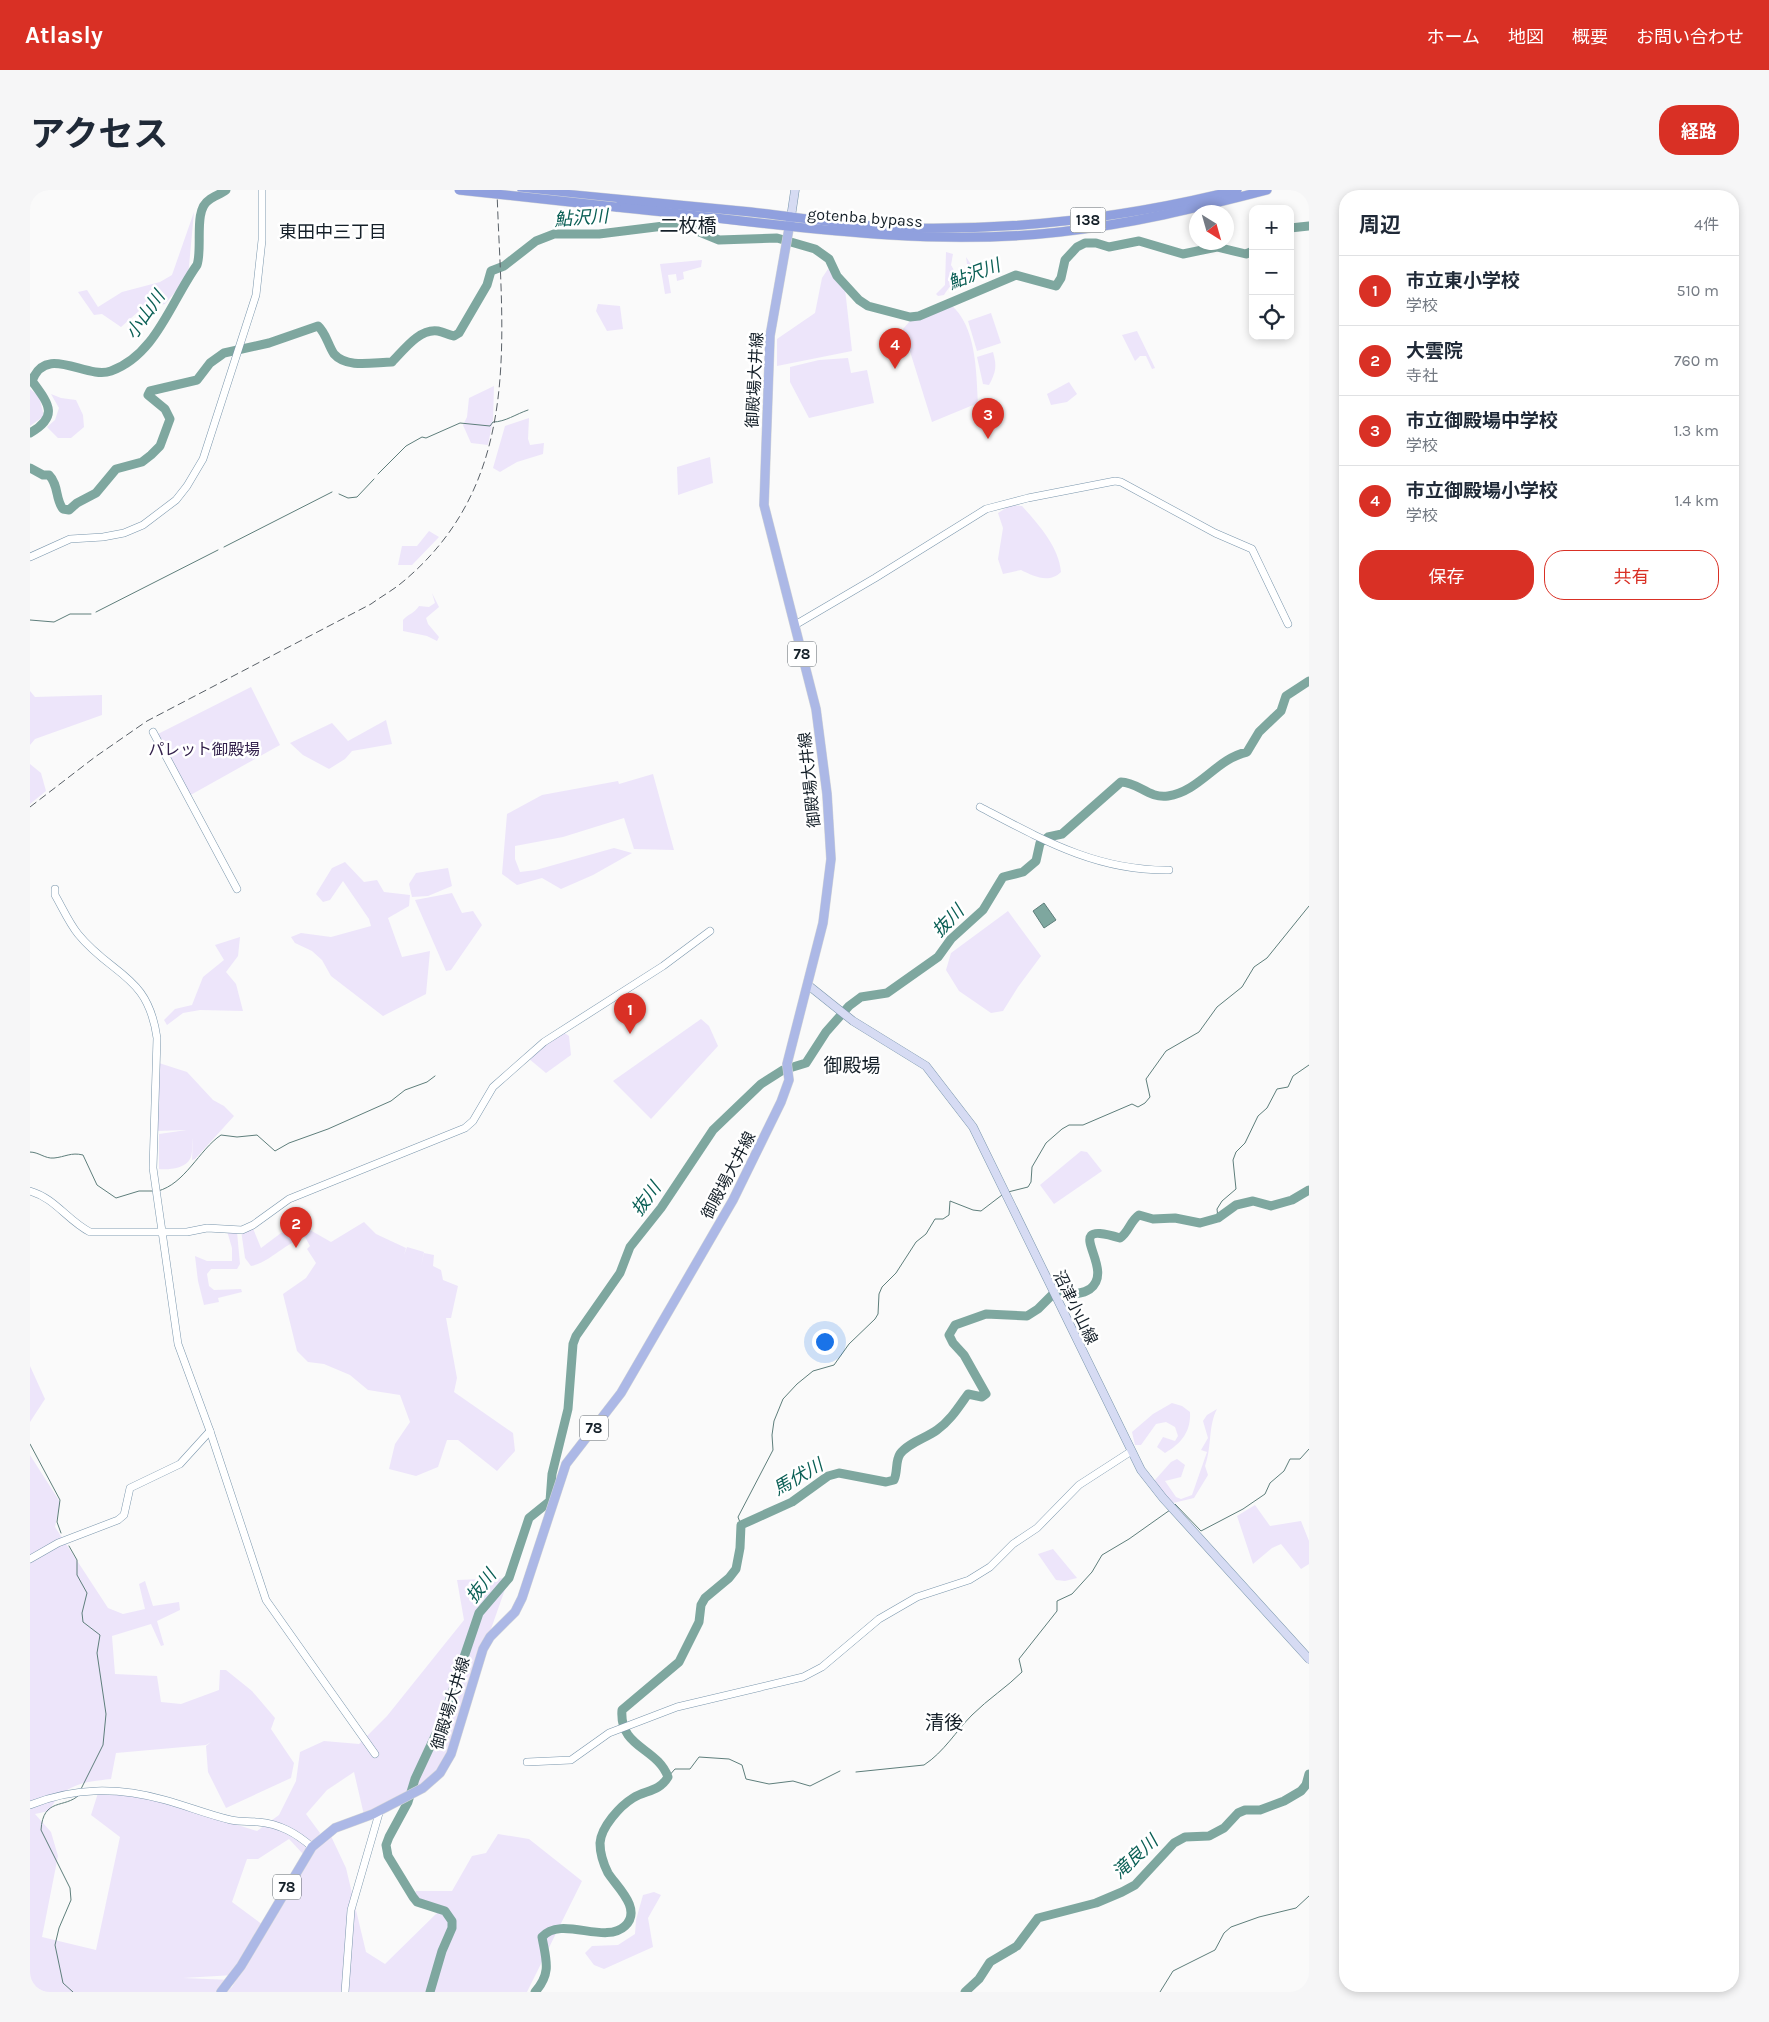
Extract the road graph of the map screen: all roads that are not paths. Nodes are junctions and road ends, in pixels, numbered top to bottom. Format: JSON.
{"nodes":[{"id":1,"x":262,"y":190,"type":"edge"},
{"id":2,"x":460,"y":190,"type":"edge"},
{"id":3,"x":522,"y":190,"type":"edge"},
{"id":4,"x":795,"y":190,"type":"edge"},
{"id":5,"x":1237,"y":190,"type":"edge"},
{"id":6,"x":1266,"y":190,"type":"edge"},
{"id":7,"x":616,"y":204,"type":"junction"},
{"id":8,"x":790,"y":221,"type":"junction"},
{"id":9,"x":30,"y":557,"type":"edge"},
{"id":10,"x":1288,"y":624,"type":"dead end"},
{"id":11,"x":795,"y":625,"type":"junction"},
{"id":12,"x":153,"y":732,"type":"dead end"},
{"id":13,"x":980,"y":808,"type":"dead end"},
{"id":14,"x":1169,"y":870,"type":"dead end"},
{"id":15,"x":55,"y":889,"type":"dead end"},
{"id":16,"x":237,"y":890,"type":"dead end"},
{"id":17,"x":710,"y":931,"type":"dead end"},
{"id":18,"x":808,"y":985,"type":"junction"},
{"id":19,"x":30,"y":1192,"type":"edge"},
{"id":20,"x":163,"y":1232,"type":"junction"},
{"id":21,"x":210,"y":1431,"type":"junction"},
{"id":22,"x":1130,"y":1452,"type":"junction"},
{"id":23,"x":30,"y":1559,"type":"edge"},
{"id":24,"x":1309,"y":1659,"type":"edge"},
{"id":25,"x":375,"y":1754,"type":"dead end"},
{"id":26,"x":527,"y":1762,"type":"dead end"},
{"id":27,"x":30,"y":1805,"type":"edge"},
{"id":28,"x":380,"y":1810,"type":"junction"},
{"id":29,"x":312,"y":1847,"type":"junction"},
{"id":30,"x":221,"y":1992,"type":"edge"},
{"id":31,"x":345,"y":1992,"type":"edge"}],
"edges":[{"from":1,"to":9,"type":"street"},
{"from":2,"to":7,"type":"highway","name":"gotenba bypass","number":"138","bridge":true},
{"from":3,"to":7,"type":"highway","name":"gotenba bypass","number":"138"},
{"from":4,"to":8,"type":"main road"},
{"from":5,"to":8,"type":"highway","name":"gotenba bypass","number":"138"},
{"from":6,"to":8,"type":"highway","name":"gotenba bypass","number":"138"},
{"from":7,"to":8,"type":"highway","name":"gotenba bypass","number":"138"},
{"from":8,"to":11,"type":"main road","name":"御殿場大井線","number":"78"},
{"from":10,"to":11,"type":"street"},
{"from":11,"to":18,"type":"main road","name":"御殿場大井線","number":"78"},
{"from":12,"to":16,"type":"street"},
{"from":13,"to":14,"type":"street"},
{"from":15,"to":20,"type":"street"},
{"from":17,"to":20,"type":"street"},
{"from":18,"to":22,"type":"main road","name":"沼津小山線"},
{"from":18,"to":28,"type":"main road","name":"御殿場大井線","number":"78"},
{"from":19,"to":20,"type":"street"},
{"from":20,"to":21,"type":"street"},
{"from":21,"to":23,"type":"street"},
{"from":21,"to":25,"type":"street"},
{"from":22,"to":24,"type":"main road","name":"沼津小山線"},
{"from":22,"to":26,"type":"street"},
{"from":27,"to":29,"type":"street"},
{"from":28,"to":29,"type":"main road","name":"御殿場大井線","number":"78"},
{"from":28,"to":31,"type":"street"},
{"from":29,"to":30,"type":"main road","name":"御殿場大井線","number":"78"}]}
